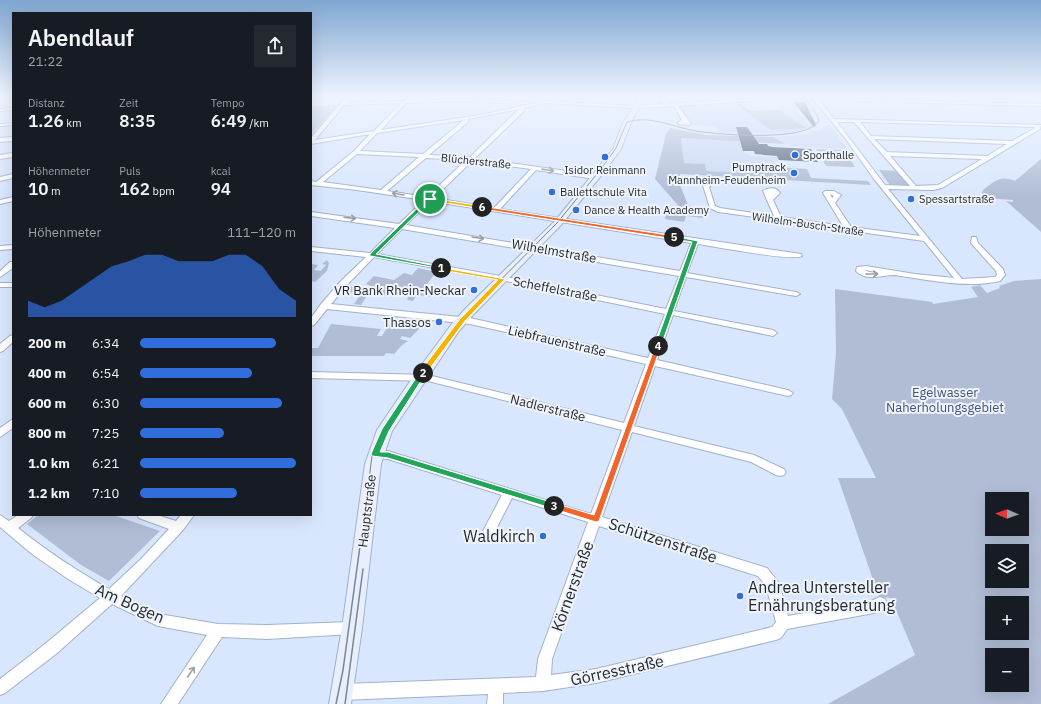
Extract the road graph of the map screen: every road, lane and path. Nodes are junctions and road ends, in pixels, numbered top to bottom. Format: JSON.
{"nodes":[{"id":1,"x":322,"y":130,"type":"edge"},
{"id":2,"x":390,"y":130,"type":"edge"},
{"id":3,"x":455,"y":130,"type":"edge"},
{"id":4,"x":502,"y":130,"type":"edge"},
{"id":5,"x":624,"y":130,"type":"edge"},
{"id":6,"x":841,"y":130,"type":"edge"},
{"id":7,"x":864,"y":130,"type":"edge"},
{"id":8,"x":1035,"y":130,"type":"edge"},
{"id":9,"x":376,"y":132,"type":"junction"},
{"id":10,"x":870,"y":137,"type":"junction"},
{"id":11,"x":12,"y":139,"type":"edge"},
{"id":12,"x":0,"y":140,"type":"edge"},
{"id":13,"x":312,"y":141,"type":"edge"},
{"id":14,"x":312,"y":142,"type":"edge"},
{"id":15,"x":1014,"y":142,"type":"junction"},
{"id":16,"x":356,"y":152,"type":"junction"},
{"id":17,"x":885,"y":154,"type":"junction"},
{"id":18,"x":12,"y":155,"type":"edge"},
{"id":19,"x":424,"y":156,"type":"junction"},
{"id":20,"x":0,"y":157,"type":"edge"},
{"id":21,"x":988,"y":158,"type":"junction"},
{"id":22,"x":472,"y":159,"type":"junction"},
{"id":23,"x":535,"y":168,"type":"junction"},
{"id":24,"x":12,"y":176,"type":"edge"},
{"id":25,"x":595,"y":177,"type":"junction"},
{"id":26,"x":0,"y":179,"type":"edge"},
{"id":27,"x":314,"y":183,"type":"edge"},
{"id":28,"x":706,"y":187,"type":"dead end"},
{"id":29,"x":883,"y":187,"type":"junction"},
{"id":30,"x":914,"y":188,"type":"junction"},
{"id":31,"x":382,"y":192,"type":"junction"},
{"id":32,"x":12,"y":199,"type":"edge"},
{"id":33,"x":430,"y":199,"type":"junction"},
{"id":34,"x":770,"y":199,"type":"dead end"},
{"id":35,"x":0,"y":202,"type":"edge"},
{"id":36,"x":832,"y":203,"type":"dead end"},
{"id":37,"x":496,"y":210,"type":"junction"},
{"id":38,"x":312,"y":214,"type":"edge"},
{"id":39,"x":561,"y":220,"type":"junction"},
{"id":40,"x":779,"y":220,"type":"junction"},
{"id":41,"x":401,"y":226,"type":"junction"},
{"id":42,"x":849,"y":229,"type":"junction"},
{"id":43,"x":974,"y":238,"type":"dead end"},
{"id":44,"x":925,"y":239,"type":"junction"},
{"id":45,"x":695,"y":241,"type":"junction"},
{"id":46,"x":12,"y":247,"type":"edge"},
{"id":47,"x":0,"y":248,"type":"edge"},
{"id":48,"x":534,"y":248,"type":"junction"},
{"id":49,"x":312,"y":249,"type":"edge"},
{"id":50,"x":372,"y":255,"type":"junction"},
{"id":51,"x":798,"y":256,"type":"dead end"},
{"id":52,"x":12,"y":265,"type":"edge"},
{"id":53,"x":895,"y":273,"type":"dead end"},
{"id":54,"x":684,"y":274,"type":"junction"},
{"id":55,"x":0,"y":275,"type":"edge"},
{"id":56,"x":502,"y":279,"type":"junction"},
{"id":57,"x":961,"y":282,"type":"junction"},
{"id":58,"x":0,"y":285,"type":"edge"},
{"id":59,"x":12,"y":285,"type":"edge"},
{"id":60,"x":796,"y":294,"type":"dead end"},
{"id":61,"x":324,"y":306,"type":"junction"},
{"id":62,"x":670,"y":313,"type":"junction"},
{"id":63,"x":462,"y":320,"type":"junction"},
{"id":64,"x":312,"y":322,"type":"edge"},
{"id":65,"x":774,"y":333,"type":"dead end"},
{"id":66,"x":12,"y":339,"type":"edge"},
{"id":67,"x":0,"y":349,"type":"edge"},
{"id":68,"x":652,"y":362,"type":"junction"},
{"id":69,"x":312,"y":375,"type":"edge"},
{"id":70,"x":420,"y":377,"type":"junction"},
{"id":71,"x":788,"y":393,"type":"dead end"},
{"id":72,"x":12,"y":424,"type":"edge"},
{"id":73,"x":629,"y":428,"type":"junction"},
{"id":74,"x":0,"y":433,"type":"edge"},
{"id":75,"x":375,"y":454,"type":"junction"},
{"id":76,"x":780,"y":472,"type":"dead end"},
{"id":77,"x":509,"y":492,"type":"junction"},
{"id":78,"x":25,"y":516,"type":"edge"},
{"id":79,"x":146,"y":516,"type":"edge"},
{"id":80,"x":187,"y":516,"type":"edge"},
{"id":81,"x":596,"y":519,"type":"junction"},
{"id":82,"x":5,"y":524,"type":"edge"},
{"id":83,"x":178,"y":526,"type":"junction"},
{"id":84,"x":487,"y":535,"type":"dead end"},
{"id":85,"x":110,"y":597,"type":"junction"},
{"id":86,"x":880,"y":603,"type":"dead end"},
{"id":87,"x":783,"y":623,"type":"junction"},
{"id":88,"x":352,"y":628,"type":"junction"},
{"id":89,"x":218,"y":630,"type":"junction"},
{"id":90,"x":543,"y":684,"type":"junction"},
{"id":91,"x":496,"y":686,"type":"junction"},
{"id":92,"x":0,"y":688,"type":"edge"},
{"id":93,"x":341,"y":698,"type":"edge"},
{"id":94,"x":169,"y":704,"type":"edge"},
{"id":95,"x":495,"y":704,"type":"edge"}],
"edges":[{"from":1,"to":13,"type":"street"},
{"from":2,"to":9,"type":"street"},
{"from":3,"to":19,"type":"street"},
{"from":4,"to":22,"type":"street"},
{"from":5,"to":25,"type":"street","name":"Hauptstraße"},
{"from":6,"to":29,"type":"street"},
{"from":7,"to":10,"type":"street"},
{"from":8,"to":15,"type":"street"},
{"from":9,"to":14,"type":"street"},
{"from":9,"to":16,"type":"street"},
{"from":10,"to":15,"type":"street"},
{"from":10,"to":17,"type":"street"},
{"from":11,"to":12,"type":"street"},
{"from":15,"to":21,"type":"street"},
{"from":16,"to":19,"type":"street","name":"Blücherstraße"},
{"from":16,"to":27,"type":"street"},
{"from":17,"to":21,"type":"street"},
{"from":17,"to":30,"type":"street"},
{"from":18,"to":20,"type":"street"},
{"from":19,"to":22,"type":"street","name":"Blücherstraße"},
{"from":19,"to":31,"type":"street"},
{"from":21,"to":30,"type":"street"},
{"from":22,"to":23,"type":"street","name":"Blücherstraße"},
{"from":22,"to":33,"type":"street"},
{"from":23,"to":25,"type":"street","name":"Blücherstraße","one_way":true},
{"from":23,"to":37,"type":"street"},
{"from":24,"to":26,"type":"street"},
{"from":25,"to":39,"type":"street","name":"Hauptstraße"},
{"from":27,"to":31,"type":"street"},
{"from":28,"to":40,"type":"street","name":"Wilhelm-Busch-Straße"},
{"from":29,"to":30,"type":"street"},
{"from":29,"to":44,"type":"street"},
{"from":33,"to":31,"type":"street","one_way":true},
{"from":32,"to":35,"type":"street"},
{"from":33,"to":37,"type":"street"},
{"from":33,"to":41,"type":"street"},
{"from":34,"to":40,"type":"street"},
{"from":36,"to":42,"type":"street"},
{"from":37,"to":39,"type":"street"},
{"from":38,"to":41,"type":"street","name":"Wilhelmstraße","one_way":true},
{"from":39,"to":45,"type":"street"},
{"from":39,"to":48,"type":"street","name":"Hauptstraße"},
{"from":40,"to":42,"type":"street","name":"Wilhelm-Busch-Straße"},
{"from":41,"to":48,"type":"street","name":"Wilhelmstraße","one_way":true},
{"from":41,"to":50,"type":"street"},
{"from":42,"to":44,"type":"street","name":"Wilhelm-Busch-Straße"},
{"from":43,"to":57,"type":"street"},
{"from":44,"to":57,"type":"street"},
{"from":45,"to":51,"type":"street"},
{"from":45,"to":54,"type":"street","name":"Körnerstraße"},
{"from":46,"to":47,"type":"street"},
{"from":48,"to":54,"type":"street","name":"Wilhelmstraße"},
{"from":48,"to":56,"type":"street","name":"Hauptstraße"},
{"from":49,"to":50,"type":"street","name":"Scheffelstraße"},
{"from":50,"to":56,"type":"street","name":"Scheffelstraße"},
{"from":50,"to":61,"type":"street"},
{"from":52,"to":55,"type":"street"},
{"from":53,"to":57,"type":"street"},
{"from":54,"to":60,"type":"street","name":"Wilhelmstraße"},
{"from":54,"to":62,"type":"street","name":"Körnerstraße"},
{"from":56,"to":62,"type":"street","name":"Scheffelstraße"},
{"from":56,"to":63,"type":"street","name":"Hauptstraße"},
{"from":58,"to":59,"type":"street"},
{"from":61,"to":63,"type":"street","name":"Liebfrauenstraße"},
{"from":61,"to":64,"type":"street"},
{"from":62,"to":65,"type":"street","name":"Scheffelstraße"},
{"from":62,"to":68,"type":"street","name":"Körnerstraße"},
{"from":63,"to":68,"type":"street","name":"Liebfrauenstraße"},
{"from":63,"to":70,"type":"street","name":"Hauptstraße"},
{"from":66,"to":67,"type":"street"},
{"from":68,"to":71,"type":"street","name":"Liebfrauenstraße"},
{"from":68,"to":73,"type":"street","name":"Körnerstraße"},
{"from":69,"to":70,"type":"street","name":"Nadlerstraße"},
{"from":70,"to":73,"type":"street","name":"Nadlerstraße"},
{"from":70,"to":75,"type":"street","name":"Hauptstraße"},
{"from":72,"to":74,"type":"street"},
{"from":73,"to":76,"type":"street","name":"Nadlerstraße"},
{"from":73,"to":81,"type":"street","name":"Körnerstraße"},
{"from":75,"to":77,"type":"street","name":"Schützenstraße"},
{"from":75,"to":88,"type":"street","name":"Hauptstraße"},
{"from":77,"to":81,"type":"street","name":"Schützenstraße"},
{"from":77,"to":84,"type":"street"},
{"from":78,"to":82,"type":"street"},
{"from":79,"to":83,"type":"street"},
{"from":80,"to":83,"type":"street"},
{"from":81,"to":87,"type":"street","name":"Schützenstraße"},
{"from":81,"to":90,"type":"street","name":"Körnerstraße"},
{"from":82,"to":85,"type":"street","name":"Am Bogen"},
{"from":83,"to":85,"type":"street"},
{"from":85,"to":89,"type":"street","name":"Am Bogen"},
{"from":85,"to":92,"type":"street"},
{"from":86,"to":87,"type":"street","name":"Görresstraße"},
{"from":87,"to":90,"type":"street","name":"Görresstraße"},
{"from":88,"to":89,"type":"street","name":"Am Bogen"},
{"from":88,"to":93,"type":"street","name":"Hauptstraße"},
{"from":94,"to":89,"type":"street","one_way":true},
{"from":90,"to":91,"type":"street","name":"Görresstraße"},
{"from":91,"to":93,"type":"street","name":"Görresstraße"},
{"from":91,"to":95,"type":"street"}]}
